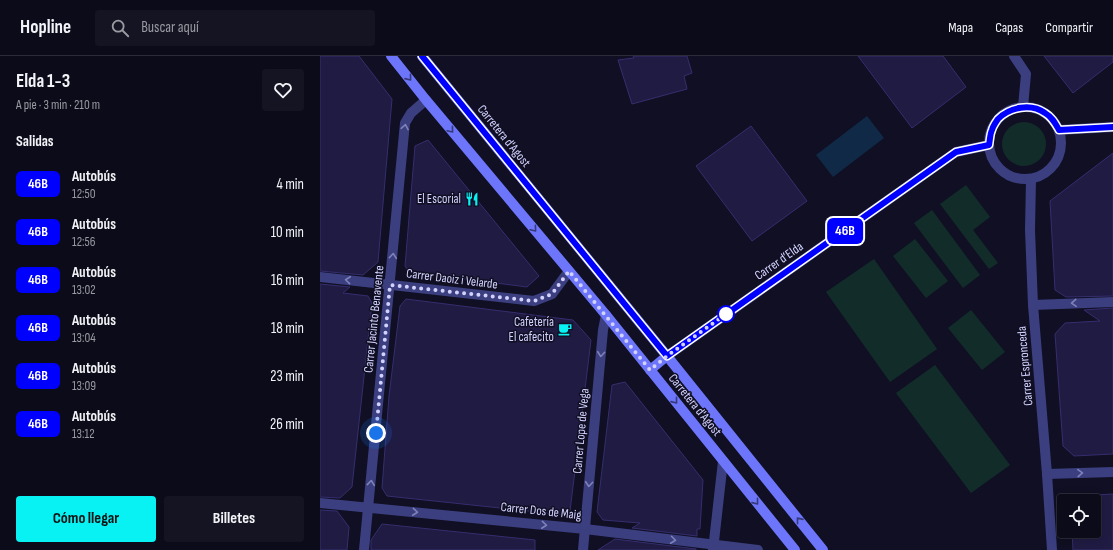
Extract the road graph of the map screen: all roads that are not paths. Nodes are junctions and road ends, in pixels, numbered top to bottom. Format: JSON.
{"nodes":[{"id":1,"x":391,"y":56,"type":"edge"},
{"id":2,"x":422,"y":56,"type":"edge"},
{"id":3,"x":1014,"y":56,"type":"edge"},
{"id":4,"x":426,"y":100,"type":"junction"},
{"id":5,"x":1023,"y":107,"type":"junction"},
{"id":6,"x":1113,"y":127,"type":"edge"},
{"id":7,"x":1059,"y":130,"type":"junction"},
{"id":8,"x":989,"y":145,"type":"junction"},
{"id":9,"x":1031,"y":179,"type":"junction"},
{"id":10,"x":569,"y":271,"type":"junction"},
{"id":11,"x":320,"y":277,"type":"edge"},
{"id":12,"x":390,"y":285,"type":"junction"},
{"id":13,"x":1113,"y":302,"type":"edge"},
{"id":14,"x":1033,"y":305,"type":"junction"},
{"id":15,"x":606,"y":315,"type":"junction"},
{"id":16,"x":667,"y":356,"type":"junction"},
{"id":17,"x":650,"y":370,"type":"junction"},
{"id":18,"x":724,"y":461,"type":"junction"},
{"id":19,"x":1113,"y":472,"type":"edge"},
{"id":20,"x":1047,"y":474,"type":"junction"},
{"id":21,"x":320,"y":503,"type":"edge"},
{"id":22,"x":368,"y":508,"type":"junction"},
{"id":23,"x":585,"y":529,"type":"junction"},
{"id":24,"x":713,"y":547,"type":"edge"},
{"id":25,"x":364,"y":550,"type":"edge"},
{"id":26,"x":583,"y":550,"type":"edge"},
{"id":27,"x":758,"y":550,"type":"edge"},
{"id":28,"x":795,"y":550,"type":"edge"},
{"id":29,"x":823,"y":550,"type":"edge"},
{"id":30,"x":1052,"y":550,"type":"edge"}],
"edges":[{"from":1,"to":4,"type":"main road","name":"Carretera d'Agost","one_way":true},
{"from":2,"to":16,"type":"main road","name":"Carretera d'Agost"},
{"from":3,"to":5,"type":"street"},
{"from":4,"to":10,"type":"main road","name":"Carretera d'Agost","one_way":true},
{"from":12,"to":4,"type":"street","name":"Carrer Jacinto Benavente","one_way":true},
{"from":5,"to":7,"type":"street"},
{"from":5,"to":8,"type":"street"},
{"from":6,"to":7,"type":"street"},
{"from":7,"to":9,"type":"street"},
{"from":8,"to":9,"type":"street"},
{"from":8,"to":16,"type":"street","name":"Carrer d’Elda"},
{"from":9,"to":14,"type":"street","name":"Carrer Espronceda"},
{"from":10,"to":12,"type":"street","name":"Carrer Daoiz i Velarde"},
{"from":10,"to":15,"type":"main road","name":"Carretera d'Agost"},
{"from":12,"to":11,"type":"street","name":"Carrer Daoiz i Velarde","one_way":true},
{"from":22,"to":12,"type":"street","name":"Carrer Jacinto Benavente","one_way":true},
{"from":13,"to":14,"type":"street","one_way":true},
{"from":14,"to":20,"type":"street","name":"Carrer Espronceda"},
{"from":15,"to":17,"type":"main road","name":"Carretera d'Agost"},
{"from":15,"to":23,"type":"street","name":"Carrer Lope de Vega","one_way":true},
{"from":16,"to":17,"type":"main road"},
{"from":29,"to":16,"type":"main road","name":"Carretera d'Agost","one_way":true},
{"from":17,"to":18,"type":"main road","name":"Carretera d'Agost","one_way":true},
{"from":18,"to":24,"type":"street"},
{"from":18,"to":28,"type":"main road","name":"Carretera d'Agost","one_way":true},
{"from":20,"to":19,"type":"street","one_way":true},
{"from":20,"to":30,"type":"street","name":"Carrer Espronceda"},
{"from":21,"to":22,"type":"street","name":"Carrer Dos de Maig"},
{"from":22,"to":23,"type":"street","name":"Carrer Dos de Maig","one_way":true},
{"from":22,"to":25,"type":"street","name":"Carrer Jacinto Benavente"},
{"from":23,"to":24,"type":"street","name":"Carrer Dos de Maig","one_way":true},
{"from":23,"to":26,"type":"street","name":"Carrer Lope de Vega"},
{"from":24,"to":27,"type":"street","name":"Carrer Dos de Maig"}]}
